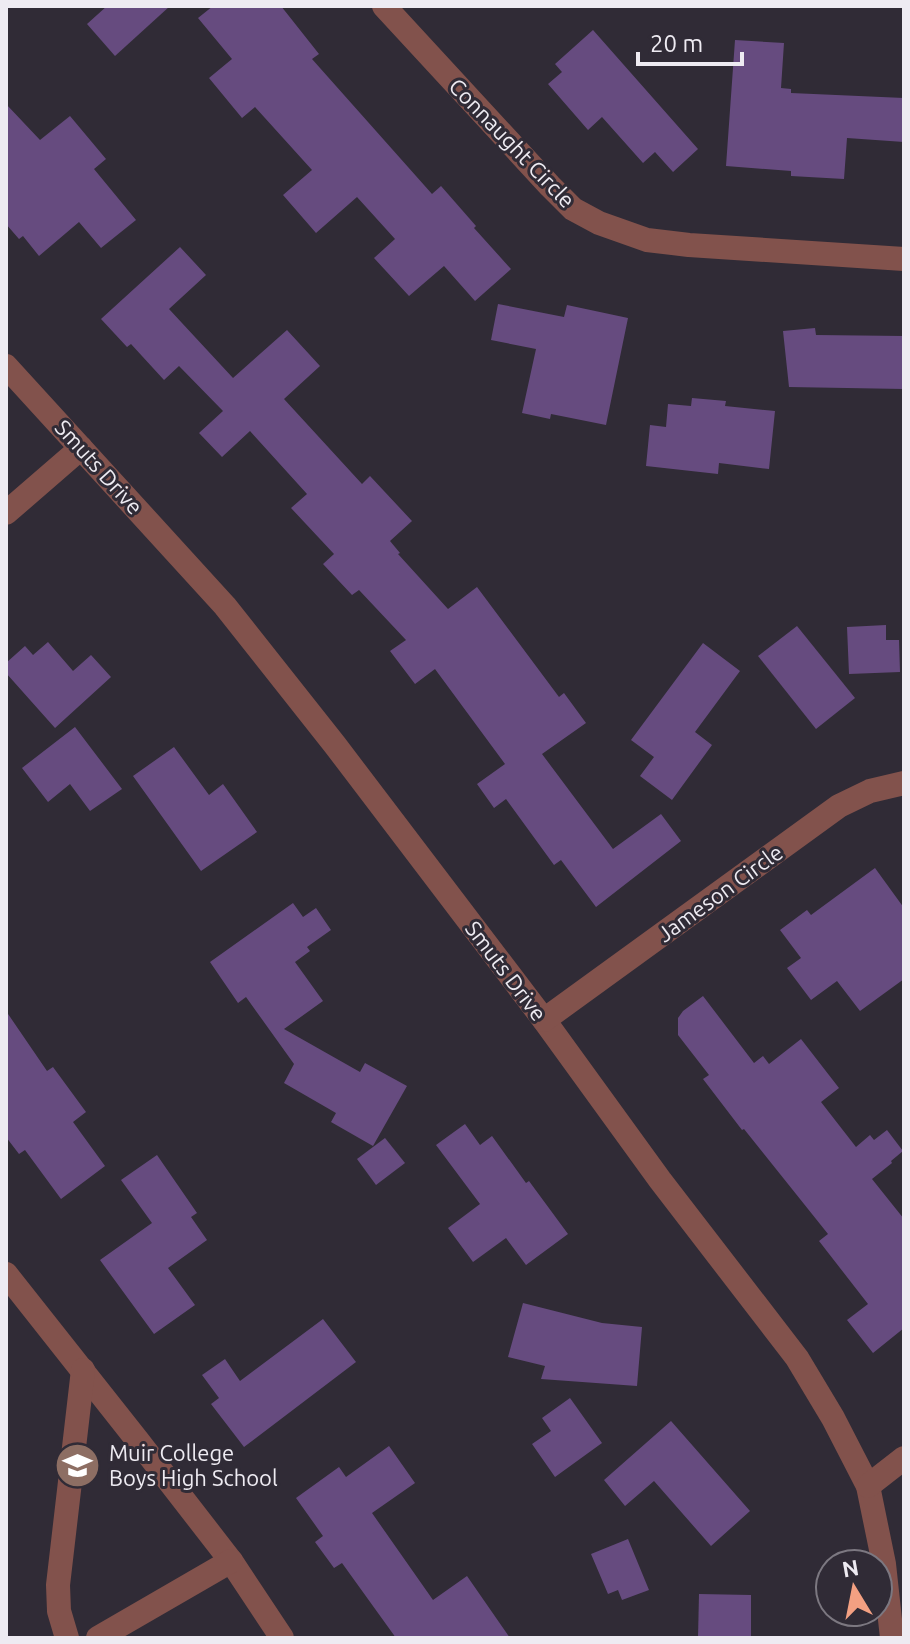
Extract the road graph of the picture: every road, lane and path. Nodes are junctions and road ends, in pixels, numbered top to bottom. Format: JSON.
{"nodes":[{"id":1,"x":384,"y":6,"type":"edge"},
{"id":2,"x":904,"y":259,"type":"edge"},
{"id":3,"x":6,"y":366,"type":"edge"},
{"id":4,"x":81,"y":448,"type":"junction"},
{"id":5,"x":6,"y":513,"type":"edge"},
{"id":6,"x":904,"y":783,"type":"edge"},
{"id":7,"x":544,"y":1020,"type":"junction"},
{"id":8,"x":6,"y":1274,"type":"edge"},
{"id":9,"x":83,"y":1370,"type":"junction"},
{"id":10,"x":904,"y":1458,"type":"edge"},
{"id":11,"x":868,"y":1486,"type":"junction"},
{"id":12,"x":231,"y":1561,"type":"junction"},
{"id":13,"x":67,"y":1638,"type":"edge"},
{"id":14,"x":98,"y":1638,"type":"edge"},
{"id":15,"x":282,"y":1638,"type":"edge"},
{"id":16,"x":892,"y":1638,"type":"edge"}],
"edges":[{"from":1,"to":2,"type":"street","name":"Connaught Circle"},
{"from":3,"to":4,"type":"street","name":"Smuts Drive"},
{"from":4,"to":5,"type":"street"},
{"from":4,"to":7,"type":"street","name":"Smuts Drive"},
{"from":6,"to":7,"type":"street","name":"Jameson Circle"},
{"from":7,"to":11,"type":"street","name":"Smuts Drive"},
{"from":8,"to":9,"type":"street"},
{"from":9,"to":12,"type":"street"},
{"from":9,"to":13,"type":"street"},
{"from":10,"to":11,"type":"street"},
{"from":11,"to":16,"type":"street","name":"Smuts Drive"},
{"from":12,"to":14,"type":"street"},
{"from":12,"to":15,"type":"street"}]}
